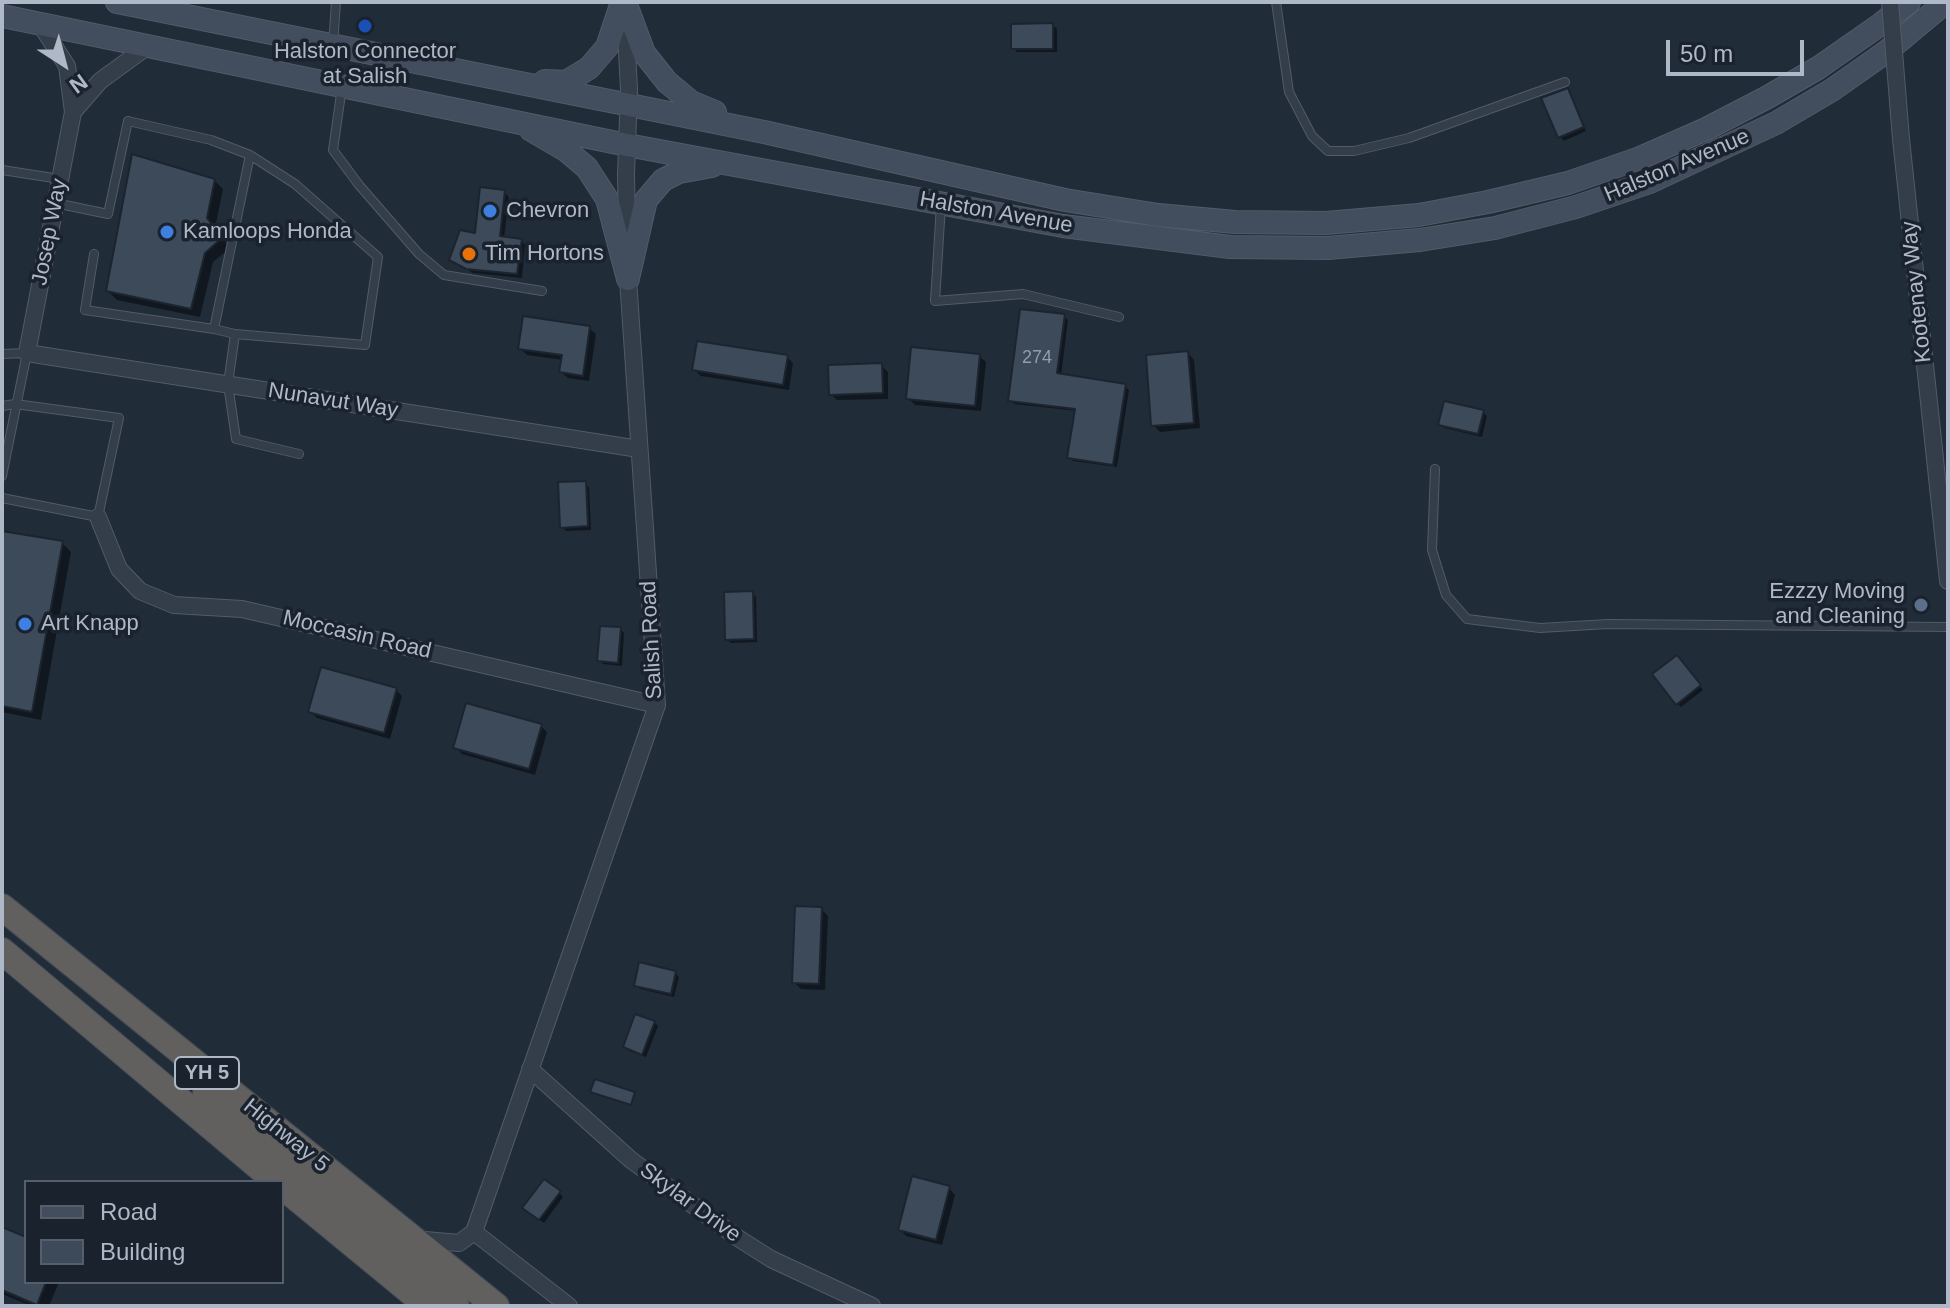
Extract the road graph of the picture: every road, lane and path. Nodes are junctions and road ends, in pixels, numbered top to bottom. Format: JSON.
{"nodes":[{"id":1,"x":117,"y":2,"type":"edge"},
{"id":2,"x":336,"y":2,"type":"edge"},
{"id":3,"x":624,"y":2,"type":"edge"},
{"id":4,"x":1276,"y":2,"type":"edge"},
{"id":5,"x":1890,"y":2,"type":"edge"},
{"id":6,"x":1909,"y":2,"type":"edge"},
{"id":7,"x":1946,"y":2,"type":"edge"},
{"id":8,"x":2,"y":16,"type":"edge"},
{"id":9,"x":40,"y":24,"type":"junction"},
{"id":10,"x":333,"y":45,"type":"junction"},
{"id":11,"x":148,"y":46,"type":"junction"},
{"id":12,"x":511,"y":81,"type":"junction"},
{"id":13,"x":1565,"y":82,"type":"dead end"},
{"id":14,"x":342,"y":86,"type":"junction"},
{"id":15,"x":628,"y":104,"type":"junction"},
{"id":16,"x":73,"y":112,"type":"junction"},
{"id":17,"x":516,"y":121,"type":"junction"},
{"id":18,"x":764,"y":132,"type":"junction"},
{"id":19,"x":627,"y":145,"type":"junction"},
{"id":20,"x":250,"y":155,"type":"junction"},
{"id":21,"x":723,"y":163,"type":"junction"},
{"id":22,"x":2,"y":170,"type":"edge"},
{"id":23,"x":61,"y":179,"type":"junction"},
{"id":24,"x":55,"y":203,"type":"junction"},
{"id":25,"x":941,"y":204,"type":"junction"},
{"id":26,"x":94,"y":254,"type":"dead end"},
{"id":27,"x":628,"y":279,"type":"junction"},
{"id":28,"x":542,"y":291,"type":"dead end"},
{"id":29,"x":1119,"y":317,"type":"dead end"},
{"id":30,"x":214,"y":329,"type":"junction"},
{"id":31,"x":235,"y":334,"type":"junction"},
{"id":32,"x":27,"y":353,"type":"junction"},
{"id":33,"x":2,"y":354,"type":"edge"},
{"id":34,"x":228,"y":384,"type":"junction"},
{"id":35,"x":15,"y":404,"type":"junction"},
{"id":36,"x":2,"y":406,"type":"edge"},
{"id":37,"x":639,"y":449,"type":"junction"},
{"id":38,"x":299,"y":454,"type":"dead end"},
{"id":39,"x":1435,"y":469,"type":"dead end"},
{"id":40,"x":2,"y":476,"type":"edge"},
{"id":41,"x":2,"y":498,"type":"edge"},
{"id":42,"x":98,"y":517,"type":"junction"},
{"id":43,"x":1948,"y":581,"type":"edge"},
{"id":44,"x":1948,"y":627,"type":"edge"},
{"id":45,"x":657,"y":705,"type":"junction"},
{"id":46,"x":2,"y":907,"type":"edge"},
{"id":47,"x":2,"y":951,"type":"edge"},
{"id":48,"x":184,"y":1053,"type":"junction"},
{"id":49,"x":530,"y":1069,"type":"junction"},
{"id":50,"x":275,"y":1180,"type":"edge"},
{"id":51,"x":284,"y":1188,"type":"edge"},
{"id":52,"x":474,"y":1232,"type":"junction"},
{"id":53,"x":413,"y":1239,"type":"junction"},
{"id":54,"x":384,"y":1270,"type":"junction"},
{"id":55,"x":410,"y":1306,"type":"edge"},
{"id":56,"x":428,"y":1306,"type":"edge"},
{"id":57,"x":456,"y":1306,"type":"edge"},
{"id":58,"x":496,"y":1306,"type":"edge"},
{"id":59,"x":569,"y":1306,"type":"edge"},
{"id":60,"x":872,"y":1306,"type":"edge"}],
"edges":[{"from":1,"to":10,"type":"main road","name":"Halston Avenue"},
{"from":2,"to":10,"type":"lane"},
{"from":3,"to":12,"type":"main road"},
{"from":3,"to":15,"type":"street","name":"Salish Road"},
{"from":3,"to":18,"type":"main road"},
{"from":4,"to":13,"type":"lane"},
{"from":5,"to":43,"type":"street","name":"Kootenay Way","bridge":true},
{"from":6,"to":18,"type":"main road","name":"Halston Avenue"},
{"from":7,"to":25,"type":"main road","name":"Halston Avenue"},
{"from":8,"to":9,"type":"main road","name":"Halston Avenue"},
{"from":9,"to":11,"type":"main road","name":"Halston Avenue"},
{"from":9,"to":16,"type":"street","name":"Josep Way"},
{"from":10,"to":12,"type":"main road","name":"Halston Avenue"},
{"from":11,"to":14,"type":"main road","name":"Halston Avenue"},
{"from":11,"to":16,"type":"street"},
{"from":12,"to":15,"type":"main road","name":"Halston Avenue"},
{"from":14,"to":17,"type":"main road","name":"Halston Avenue"},
{"from":14,"to":28,"type":"lane"},
{"from":15,"to":18,"type":"main road","name":"Halston Avenue"},
{"from":15,"to":19,"type":"street","name":"Salish Road"},
{"from":16,"to":23,"type":"street","name":"Josep Way"},
{"from":17,"to":19,"type":"main road","name":"Halston Avenue"},
{"from":17,"to":27,"type":"main road"},
{"from":19,"to":21,"type":"main road","name":"Halston Avenue"},
{"from":19,"to":27,"type":"street","name":"Salish Road"},
{"from":20,"to":24,"type":"lane"},
{"from":20,"to":30,"type":"lane"},
{"from":20,"to":31,"type":"lane"},
{"from":21,"to":25,"type":"main road","name":"Halston Avenue"},
{"from":21,"to":27,"type":"main road"},
{"from":22,"to":23,"type":"lane"},
{"from":23,"to":24,"type":"street","name":"Josep Way"},
{"from":24,"to":32,"type":"street","name":"Josep Way"},
{"from":25,"to":29,"type":"lane"},
{"from":26,"to":30,"type":"lane"},
{"from":27,"to":37,"type":"street","name":"Salish Road"},
{"from":30,"to":31,"type":"lane"},
{"from":31,"to":34,"type":"lane"},
{"from":32,"to":33,"type":"lane"},
{"from":32,"to":34,"type":"street","name":"Nunavut Way"},
{"from":32,"to":35,"type":"lane"},
{"from":34,"to":37,"type":"street","name":"Nunavut Way"},
{"from":34,"to":38,"type":"lane"},
{"from":35,"to":36,"type":"lane"},
{"from":35,"to":40,"type":"lane"},
{"from":35,"to":42,"type":"lane"},
{"from":37,"to":45,"type":"street","name":"Salish Road"},
{"from":39,"to":44,"type":"lane"},
{"from":41,"to":42,"type":"lane"},
{"from":42,"to":45,"type":"street","name":"Moccasin Road"},
{"from":45,"to":49,"type":"street","name":"Salish Road"},
{"from":46,"to":48,"type":"highway","name":"Highway 5","number":"YH 5"},
{"from":47,"to":50,"type":"highway","name":"Highway 5","number":"YH 5"},
{"from":48,"to":53,"type":"highway","name":"Highway 5","number":"YH 5"},
{"from":48,"to":57,"type":"highway"},
{"from":49,"to":52,"type":"street","name":"Salish Road"},
{"from":49,"to":60,"type":"street","name":"Skylar Drive"},
{"from":51,"to":54,"type":"highway","name":"Highway 5"},
{"from":52,"to":53,"type":"street"},
{"from":52,"to":59,"type":"street"},
{"from":53,"to":58,"type":"highway","name":"Highway 5","number":"YH 5"},
{"from":54,"to":55,"type":"highway"},
{"from":54,"to":56,"type":"highway","name":"Highway 5"}]}
